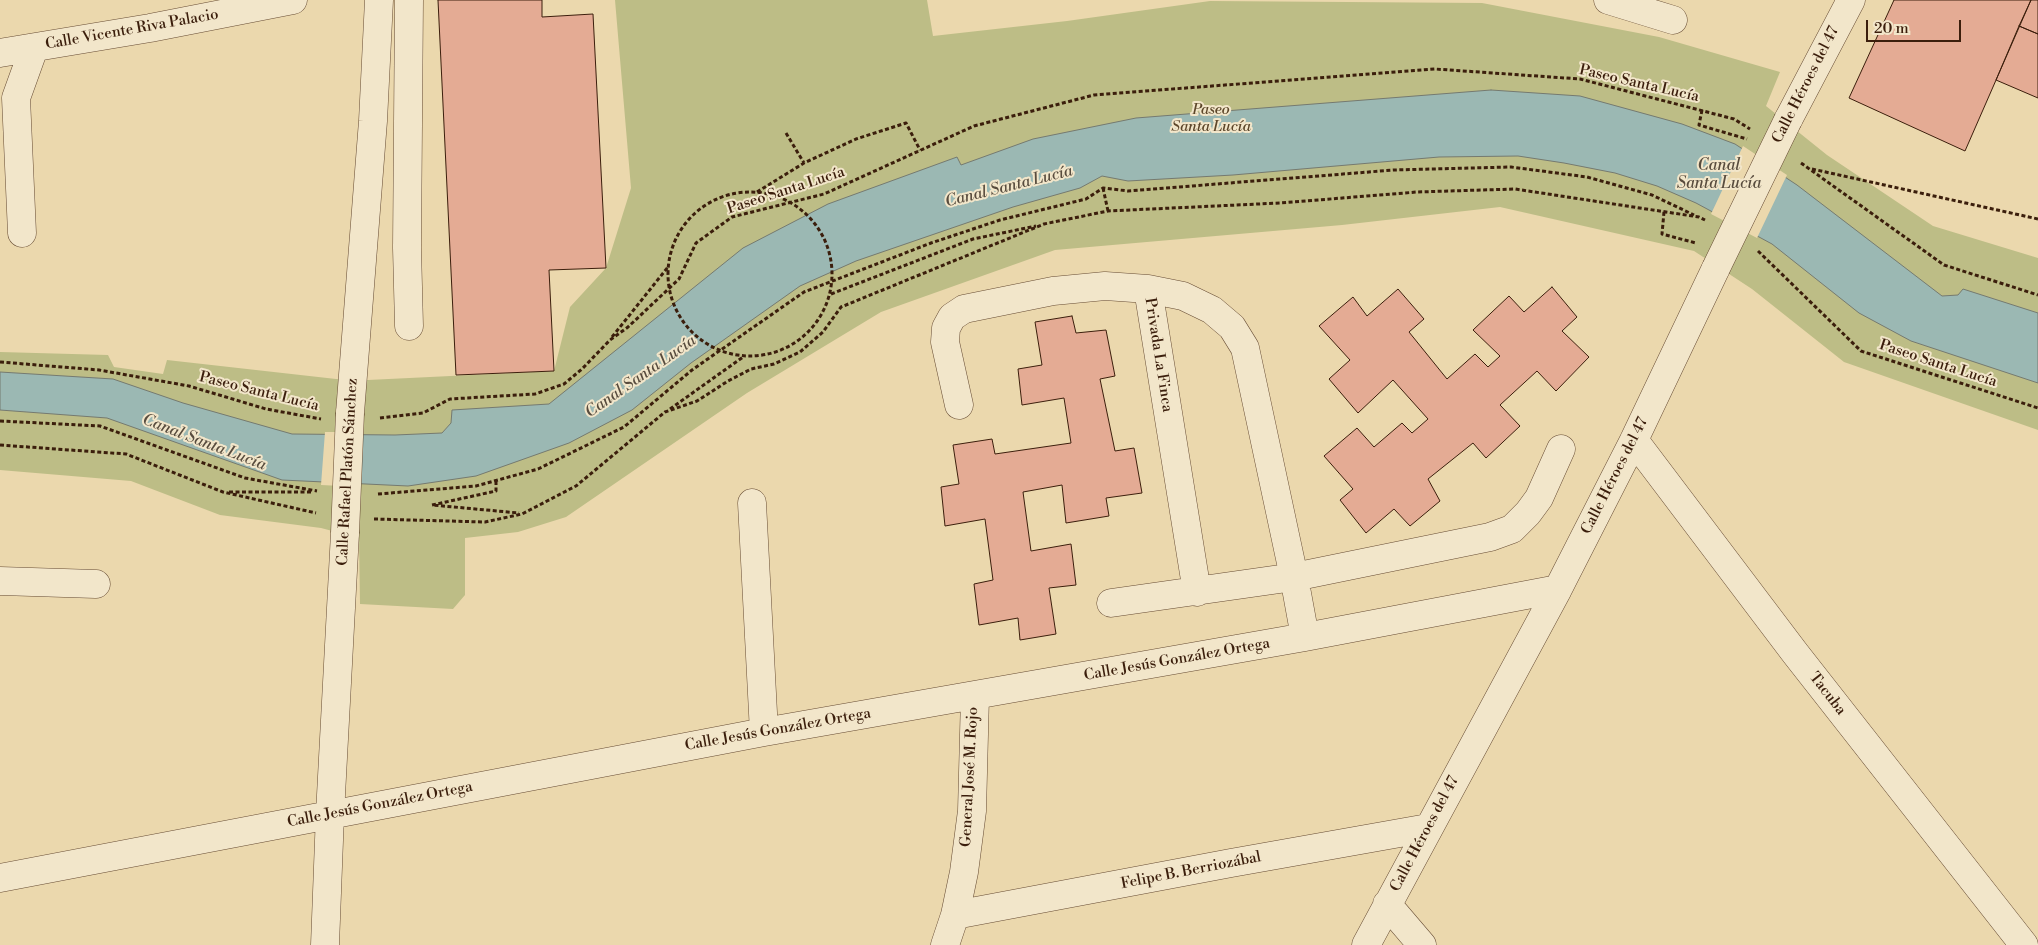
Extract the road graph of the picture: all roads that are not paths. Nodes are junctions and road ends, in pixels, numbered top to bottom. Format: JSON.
{"nodes":[{"id":1,"x":293,"y":0,"type":"edge"},
{"id":2,"x":379,"y":0,"type":"edge"},
{"id":3,"x":409,"y":0,"type":"edge"},
{"id":4,"x":1608,"y":0,"type":"edge"},
{"id":5,"x":1851,"y":0,"type":"edge"},
{"id":6,"x":1673,"y":20,"type":"dead end"},
{"id":7,"x":34,"y":48,"type":"junction"},
{"id":8,"x":0,"y":53,"type":"edge"},
{"id":9,"x":22,"y":233,"type":"dead end"},
{"id":10,"x":1148,"y":289,"type":"junction"},
{"id":11,"x":409,"y":326,"type":"dead end"},
{"id":12,"x":958,"y":405,"type":"dead end"},
{"id":13,"x":1634,"y":440,"type":"junction"},
{"id":14,"x":1562,"y":450,"type":"dead end"},
{"id":15,"x":752,"y":503,"type":"dead end"},
{"id":16,"x":1294,"y":577,"type":"junction"},
{"id":17,"x":0,"y":581,"type":"edge"},
{"id":18,"x":96,"y":584,"type":"dead end"},
{"id":19,"x":1558,"y":589,"type":"junction"},
{"id":20,"x":1197,"y":592,"type":"junction"},
{"id":21,"x":1111,"y":603,"type":"dead end"},
{"id":22,"x":1305,"y":637,"type":"junction"},
{"id":23,"x":975,"y":696,"type":"junction"},
{"id":24,"x":764,"y":732,"type":"junction"},
{"id":25,"x":330,"y":814,"type":"junction"},
{"id":26,"x":1428,"y":828,"type":"junction"},
{"id":27,"x":0,"y":878,"type":"edge"},
{"id":28,"x":1387,"y":904,"type":"junction"},
{"id":29,"x":955,"y":915,"type":"junction"},
{"id":30,"x":325,"y":945,"type":"edge"},
{"id":31,"x":946,"y":945,"type":"edge"},
{"id":32,"x":1366,"y":945,"type":"edge"},
{"id":33,"x":1422,"y":945,"type":"edge"},
{"id":34,"x":2024,"y":945,"type":"edge"}],
"edges":[{"from":1,"to":7,"type":"street","name":"Calle Vicente Riva Palacio"},
{"from":2,"to":25,"type":"street","name":"Calle Rafael Platón Sánchez","bridge":true},
{"from":3,"to":11,"type":"street"},
{"from":4,"to":6,"type":"street"},
{"from":5,"to":13,"type":"street","name":"Calle Héroes del 47","bridge":true},
{"from":7,"to":8,"type":"street","name":"Calle Vicente Riva Palacio"},
{"from":7,"to":9,"type":"street"},
{"from":10,"to":12,"type":"street"},
{"from":10,"to":16,"type":"street","name":"Privada La Finca"},
{"from":10,"to":20,"type":"street","name":"Privada La Finca"},
{"from":13,"to":19,"type":"street","name":"Calle Héroes del 47"},
{"from":13,"to":34,"type":"street","name":"Tacuba"},
{"from":14,"to":16,"type":"street"},
{"from":15,"to":24,"type":"street"},
{"from":16,"to":20,"type":"street"},
{"from":16,"to":22,"type":"street","name":"Privada La Finca"},
{"from":17,"to":18,"type":"street"},
{"from":19,"to":22,"type":"street","name":"Calle Jesús González Ortega"},
{"from":19,"to":26,"type":"street","name":"Calle Héroes del 47"},
{"from":20,"to":21,"type":"street"},
{"from":22,"to":23,"type":"street","name":"Calle Jesús González Ortega"},
{"from":23,"to":24,"type":"street","name":"Calle Jesús González Ortega"},
{"from":23,"to":29,"type":"street","name":"General José M. Rojo"},
{"from":24,"to":25,"type":"street","name":"Calle Jesús González Ortega"},
{"from":25,"to":27,"type":"street","name":"Calle Jesús González Ortega"},
{"from":25,"to":30,"type":"street","name":"Calle Rafael Platón Sánchez"},
{"from":26,"to":28,"type":"street","name":"Calle Héroes del 47"},
{"from":26,"to":29,"type":"street","name":"Felipe B. Berriozábal"},
{"from":28,"to":32,"type":"street","name":"Calle Héroes del 47"},
{"from":28,"to":33,"type":"street"},
{"from":29,"to":31,"type":"street","name":"General José M. Rojo"}]}
